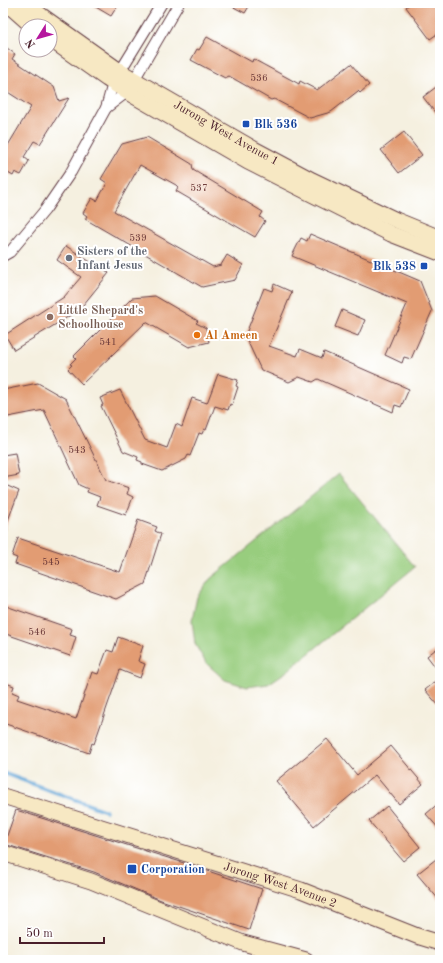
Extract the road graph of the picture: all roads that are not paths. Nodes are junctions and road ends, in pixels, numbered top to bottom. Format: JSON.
{"nodes":[{"id":1,"x":6,"y":3,"type":"edge"},
{"id":2,"x":26,"y":3,"type":"edge"},
{"id":3,"x":162,"y":3,"type":"edge"},
{"id":4,"x":179,"y":3,"type":"edge"},
{"id":5,"x":23,"y":18,"type":"edge"},
{"id":6,"x":58,"y":44,"type":"edge"},
{"id":7,"x":117,"y":77,"type":"junction"},
{"id":8,"x":130,"y":86,"type":"junction"},
{"id":9,"x":106,"y":108,"type":"junction"},
{"id":10,"x":440,"y":238,"type":"edge"},
{"id":11,"x":440,"y":254,"type":"edge"},
{"id":12,"x":3,"y":256,"type":"edge"},
{"id":13,"x":3,"y":796,"type":"edge"},
{"id":14,"x":3,"y":852,"type":"edge"},
{"id":15,"x":440,"y":943,"type":"edge"},
{"id":16,"x":306,"y":960,"type":"edge"}],
"edges":[{"from":1,"to":5,"type":"street"},
{"from":2,"to":7,"type":"street","name":"Jurong West Avenue 1"},
{"from":3,"to":7,"type":"street"},
{"from":4,"to":8,"type":"street"},
{"from":6,"to":7,"type":"street","name":"Jurong West Avenue 1"},
{"from":7,"to":8,"type":"street","name":"Jurong West Avenue 1"},
{"from":7,"to":9,"type":"street"},
{"from":8,"to":9,"type":"street"},
{"from":8,"to":10,"type":"street","name":"Jurong West Avenue 1"},
{"from":8,"to":11,"type":"street","name":"Jurong West Avenue 1"},
{"from":9,"to":12,"type":"street"},
{"from":13,"to":15,"type":"street","name":"Jurong West Avenue 2"},
{"from":14,"to":16,"type":"street"}]}
